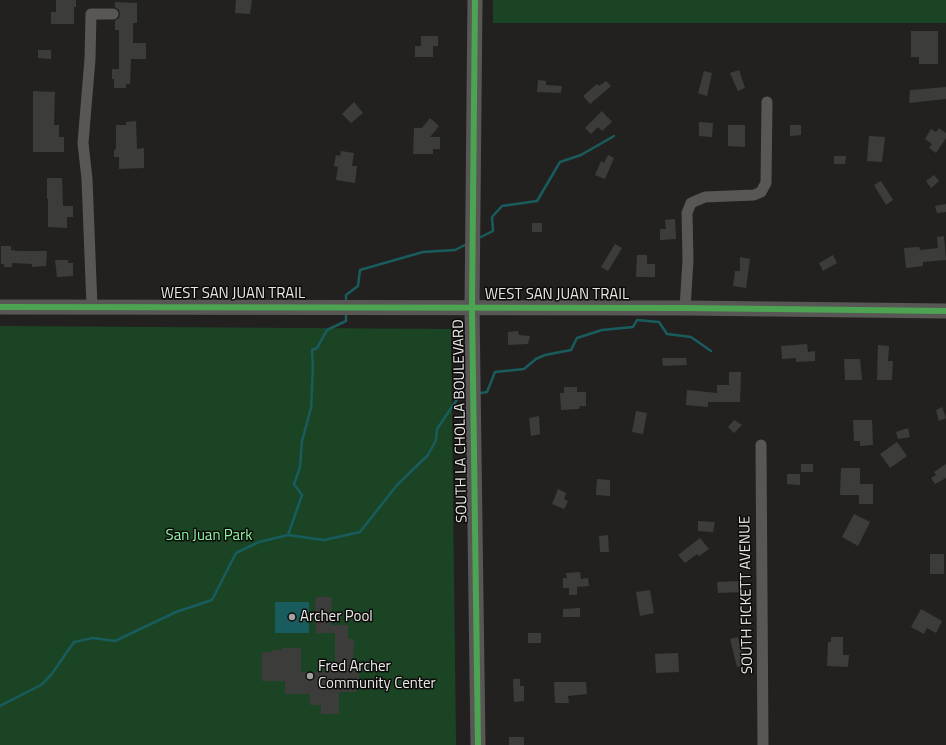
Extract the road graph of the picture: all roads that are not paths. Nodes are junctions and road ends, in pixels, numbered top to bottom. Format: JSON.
{"nodes":[{"id":1,"x":475,"y":0,"type":"edge"},
{"id":2,"x":114,"y":14,"type":"dead end"},
{"id":3,"x":767,"y":102,"type":"dead end"},
{"id":4,"x":0,"y":307,"type":"edge"},
{"id":5,"x":92,"y":307,"type":"junction"},
{"id":6,"x":472,"y":307,"type":"junction"},
{"id":7,"x":685,"y":308,"type":"junction"},
{"id":8,"x":946,"y":311,"type":"edge"},
{"id":9,"x":761,"y":445,"type":"dead end"},
{"id":10,"x":478,"y":745,"type":"edge"},
{"id":11,"x":763,"y":745,"type":"edge"}],
"edges":[{"from":1,"to":6,"type":"street","name":"SOUTH LA CHOLLA BOULEVARD"},
{"from":2,"to":5,"type":"street"},
{"from":3,"to":7,"type":"street"},
{"from":4,"to":5,"type":"street","name":"WEST SAN JUAN TRAIL"},
{"from":5,"to":6,"type":"street","name":"WEST SAN JUAN TRAIL"},
{"from":6,"to":7,"type":"street","name":"WEST SAN JUAN TRAIL"},
{"from":6,"to":10,"type":"street","name":"SOUTH LA CHOLLA BOULEVARD"},
{"from":7,"to":8,"type":"street","name":"WEST SAN JUAN TRAIL"},
{"from":9,"to":11,"type":"street","name":"SOUTH FICKETT AVENUE"}]}
